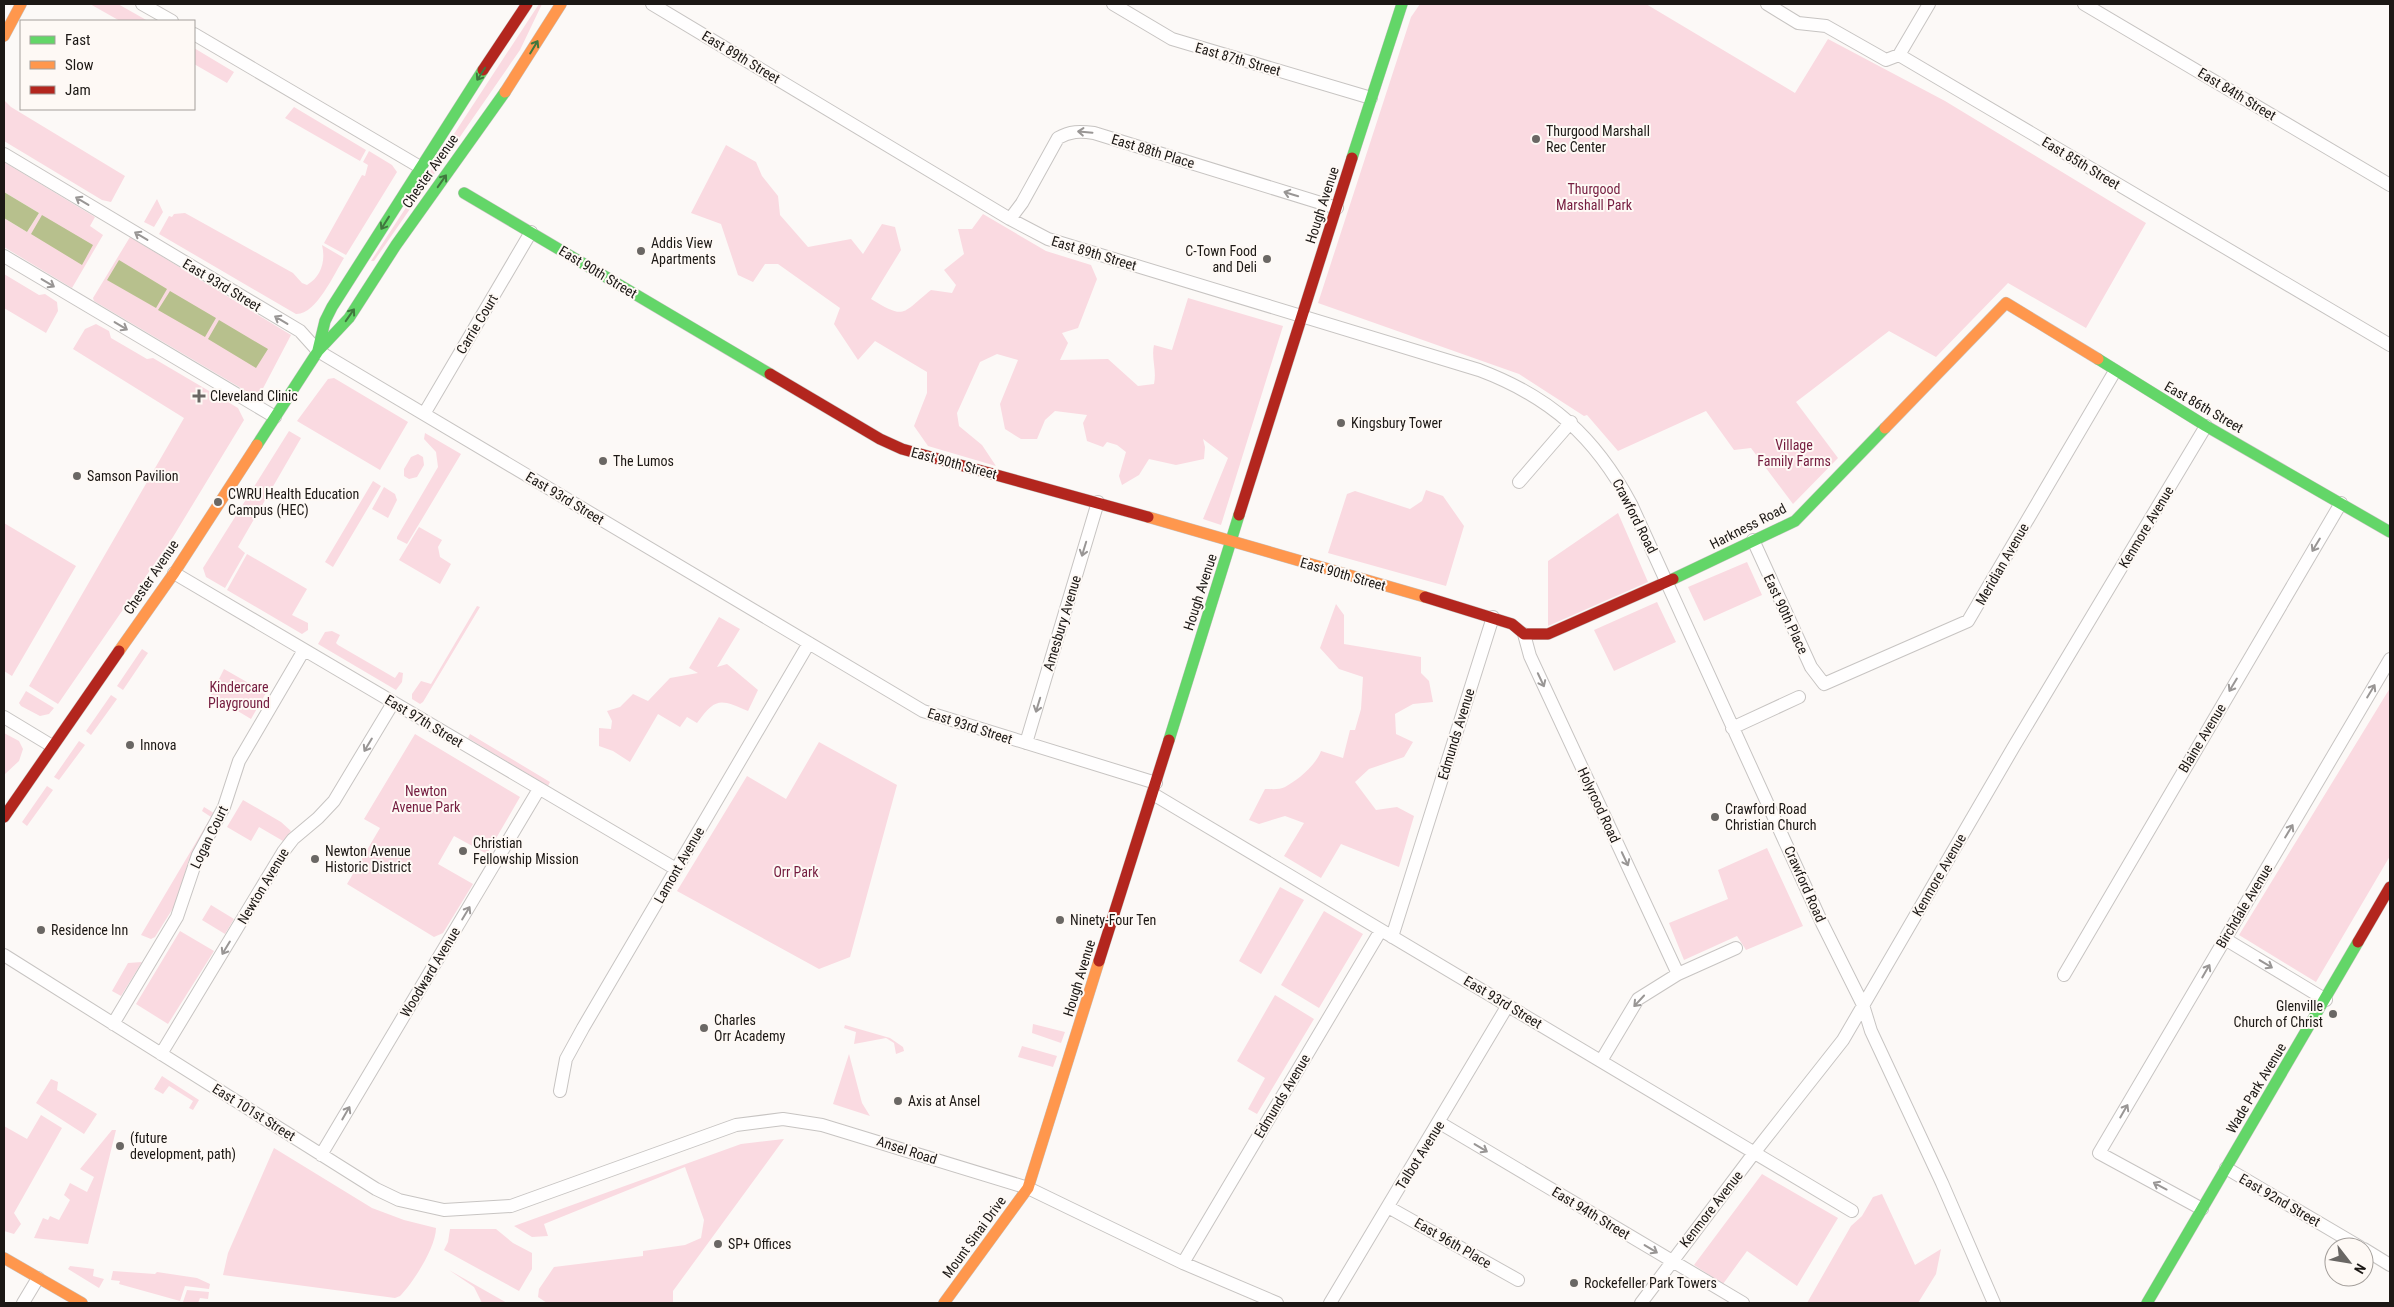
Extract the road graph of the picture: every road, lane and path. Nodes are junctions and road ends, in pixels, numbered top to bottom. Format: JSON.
{"nodes":[{"id":1,"x":21,"y":4,"type":"edge"},
{"id":2,"x":142,"y":4,"type":"edge"},
{"id":3,"x":527,"y":4,"type":"edge"},
{"id":4,"x":561,"y":4,"type":"edge"},
{"id":5,"x":652,"y":4,"type":"edge"},
{"id":6,"x":1113,"y":4,"type":"edge"},
{"id":7,"x":1402,"y":4,"type":"edge"},
{"id":8,"x":1767,"y":4,"type":"edge"},
{"id":9,"x":1929,"y":4,"type":"edge"},
{"id":10,"x":2084,"y":4,"type":"edge"},
{"id":11,"x":170,"y":20,"type":"edge"},
{"id":12,"x":195,"y":35,"type":"edge"},
{"id":13,"x":4,"y":36,"type":"edge"},
{"id":14,"x":1899,"y":55,"type":"junction"},
{"id":15,"x":1371,"y":98,"type":"junction"},
{"id":16,"x":4,"y":154,"type":"edge"},
{"id":17,"x":420,"y":167,"type":"junction"},
{"id":18,"x":2390,"y":184,"type":"edge"},
{"id":19,"x":464,"y":193,"type":"dead end"},
{"id":20,"x":1337,"y":208,"type":"junction"},
{"id":21,"x":1010,"y":219,"type":"junction"},
{"id":22,"x":531,"y":232,"type":"junction"},
{"id":23,"x":4,"y":256,"type":"edge"},
{"id":24,"x":2006,"y":303,"type":"joint"},
{"id":25,"x":1302,"y":315,"type":"junction"},
{"id":26,"x":2390,"y":345,"type":"edge"},
{"id":27,"x":318,"y":351,"type":"junction"},
{"id":28,"x":2115,"y":371,"type":"junction"},
{"id":29,"x":424,"y":414,"type":"junction"},
{"id":30,"x":275,"y":417,"type":"junction"},
{"id":31,"x":1570,"y":422,"type":"junction"},
{"id":32,"x":2206,"y":426,"type":"junction"},
{"id":33,"x":1519,"y":482,"type":"dead end"},
{"id":34,"x":1098,"y":502,"type":"junction"},
{"id":35,"x":2341,"y":503,"type":"junction"},
{"id":36,"x":2390,"y":532,"type":"edge"},
{"id":37,"x":1753,"y":540,"type":"junction"},
{"id":38,"x":1232,"y":542,"type":"junction"},
{"id":39,"x":174,"y":573,"type":"junction"},
{"id":40,"x":1667,"y":582,"type":"junction"},
{"id":41,"x":1493,"y":617,"type":"junction"},
{"id":42,"x":1524,"y":634,"type":"junction"},
{"id":43,"x":809,"y":643,"type":"junction"},
{"id":44,"x":304,"y":650,"type":"junction"},
{"id":45,"x":2390,"y":659,"type":"edge"},
{"id":46,"x":1824,"y":684,"type":"joint"},
{"id":47,"x":1798,"y":697,"type":"dead end"},
{"id":48,"x":393,"y":703,"type":"junction"},
{"id":49,"x":4,"y":717,"type":"edge"},
{"id":50,"x":1732,"y":728,"type":"junction"},
{"id":51,"x":1026,"y":743,"type":"junction"},
{"id":52,"x":52,"y":746,"type":"junction"},
{"id":53,"x":540,"y":789,"type":"junction"},
{"id":54,"x":1154,"y":789,"type":"junction"},
{"id":55,"x":4,"y":817,"type":"edge"},
{"id":56,"x":676,"y":869,"type":"junction"},
{"id":57,"x":2390,"y":888,"type":"edge"},
{"id":58,"x":1387,"y":933,"type":"junction"},
{"id":59,"x":2225,"y":939,"type":"junction"},
{"id":60,"x":1736,"y":948,"type":"dead end"},
{"id":61,"x":4,"y":956,"type":"edge"},
{"id":62,"x":1678,"y":974,"type":"junction"},
{"id":63,"x":2064,"y":975,"type":"dead end"},
{"id":64,"x":2326,"y":1000,"type":"junction"},
{"id":65,"x":1508,"y":1005,"type":"junction"},
{"id":66,"x":1863,"y":1005,"type":"junction"},
{"id":67,"x":113,"y":1024,"type":"junction"},
{"id":68,"x":161,"y":1054,"type":"junction"},
{"id":69,"x":1601,"y":1061,"type":"junction"},
{"id":70,"x":560,"y":1091,"type":"dead end"},
{"id":71,"x":1440,"y":1123,"type":"junction"},
{"id":72,"x":1754,"y":1153,"type":"junction"},
{"id":73,"x":321,"y":1154,"type":"junction"},
{"id":74,"x":2226,"y":1168,"type":"junction"},
{"id":75,"x":1028,"y":1188,"type":"junction"},
{"id":76,"x":523,"y":1203,"type":"joint"},
{"id":77,"x":1388,"y":1207,"type":"junction"},
{"id":78,"x":2202,"y":1209,"type":"junction"},
{"id":79,"x":1852,"y":1211,"type":"dead end"},
{"id":80,"x":2343,"y":1237,"type":"edge"},
{"id":81,"x":2374,"y":1255,"type":"edge"},
{"id":82,"x":4,"y":1258,"type":"edge"},
{"id":83,"x":1671,"y":1261,"type":"junction"},
{"id":84,"x":1183,"y":1263,"type":"junction"},
{"id":85,"x":2390,"y":1265,"type":"edge"},
{"id":86,"x":38,"y":1278,"type":"junction"},
{"id":87,"x":1518,"y":1280,"type":"dead end"},
{"id":88,"x":2153,"y":1301,"type":"edge"},
{"id":89,"x":23,"y":1303,"type":"edge"},
{"id":90,"x":82,"y":1303,"type":"edge"},
{"id":91,"x":944,"y":1303,"type":"edge"},
{"id":92,"x":1278,"y":1303,"type":"edge"},
{"id":93,"x":1330,"y":1303,"type":"edge"},
{"id":94,"x":1641,"y":1303,"type":"edge"},
{"id":95,"x":1743,"y":1303,"type":"edge"},
{"id":96,"x":1994,"y":1303,"type":"edge"}],
"edges":[{"from":1,"to":13,"type":"street"},
{"from":2,"to":11,"type":"street"},
{"from":3,"to":17,"type":"street","name":"Chester Avenue","one_way":true},
{"from":27,"to":4,"type":"street","name":"Chester Avenue","one_way":true},
{"from":5,"to":21,"type":"street","name":"East 89th Street"},
{"from":6,"to":15,"type":"street","name":"East 87th Street"},
{"from":7,"to":15,"type":"street","name":"Hough Avenue"},
{"from":8,"to":14,"type":"street","name":"East 85th Street"},
{"from":9,"to":14,"type":"street"},
{"from":10,"to":18,"type":"street","name":"East 84th Street"},
{"from":12,"to":17,"type":"street"},
{"from":14,"to":26,"type":"street","name":"East 85th Street"},
{"from":15,"to":20,"type":"street","name":"Hough Avenue"},
{"from":27,"to":16,"type":"street","name":"East 93rd Street","one_way":true},
{"from":17,"to":27,"type":"street","name":"Chester Avenue","one_way":true},
{"from":19,"to":22,"type":"street","name":"East 90th Street"},
{"from":20,"to":21,"type":"street","name":"East 88th Place","one_way":true},
{"from":20,"to":25,"type":"street","name":"Hough Avenue"},
{"from":21,"to":25,"type":"street","name":"East 89th Street"},
{"from":22,"to":29,"type":"street","name":"Carrie Court"},
{"from":22,"to":34,"type":"street","name":"East 90th Street"},
{"from":23,"to":30,"type":"street","one_way":true},
{"from":24,"to":28,"type":"street","name":"East 86th Street"},
{"from":24,"to":37,"type":"street","name":"Harkness Road"},
{"from":25,"to":31,"type":"street","name":"East 89th Street"},
{"from":25,"to":38,"type":"street","name":"Hough Avenue"},
{"from":27,"to":29,"type":"street","name":"East 93rd Street"},
{"from":27,"to":30,"type":"street","name":"Chester Avenue"},
{"from":28,"to":32,"type":"street","name":"East 86th Street"},
{"from":28,"to":46,"type":"street","name":"Meridian Avenue"},
{"from":29,"to":43,"type":"street","name":"East 93rd Street"},
{"from":30,"to":39,"type":"street","name":"Chester Avenue"},
{"from":31,"to":33,"type":"street"},
{"from":31,"to":40,"type":"street","name":"Crawford Road"},
{"from":32,"to":35,"type":"street","name":"East 86th Street"},
{"from":32,"to":66,"type":"street","name":"Kenmore Avenue"},
{"from":34,"to":38,"type":"street","name":"East 90th Street"},
{"from":34,"to":51,"type":"street","name":"Amesbury Avenue","one_way":true},
{"from":35,"to":36,"type":"street","name":"East 86th Street"},
{"from":35,"to":63,"type":"street","name":"Blaine Avenue","one_way":true},
{"from":37,"to":40,"type":"street","name":"Harkness Road"},
{"from":37,"to":46,"type":"street","name":"East 90th Place"},
{"from":38,"to":41,"type":"street","name":"East 90th Street"},
{"from":38,"to":54,"type":"street","name":"Hough Avenue"},
{"from":39,"to":44,"type":"street","name":"East 97th Street"},
{"from":39,"to":52,"type":"street","name":"Chester Avenue"},
{"from":40,"to":42,"type":"street","name":"Harkness Road"},
{"from":40,"to":50,"type":"street","name":"Crawford Road"},
{"from":41,"to":42,"type":"street"},
{"from":41,"to":58,"type":"street","name":"Edmunds Avenue"},
{"from":42,"to":62,"type":"street","name":"Holyrood Road","one_way":true},
{"from":43,"to":51,"type":"street","name":"East 93rd Street"},
{"from":43,"to":56,"type":"street","name":"Lamont Avenue"},
{"from":44,"to":48,"type":"street","name":"East 97th Street"},
{"from":44,"to":67,"type":"street","name":"Logan Court"},
{"from":59,"to":45,"type":"street","name":"Birchdale Avenue","one_way":true},
{"from":47,"to":50,"type":"street"},
{"from":48,"to":53,"type":"street","name":"East 97th Street"},
{"from":48,"to":68,"type":"street","name":"Newton Avenue","one_way":true},
{"from":49,"to":52,"type":"street"},
{"from":50,"to":66,"type":"street","name":"Crawford Road"},
{"from":51,"to":54,"type":"street","name":"East 93rd Street"},
{"from":52,"to":55,"type":"street","name":"Chester Avenue"},
{"from":53,"to":56,"type":"street","name":"East 97th Street"},
{"from":73,"to":53,"type":"street","name":"Woodward Avenue","one_way":true},
{"from":54,"to":58,"type":"street","name":"East 93rd Street"},
{"from":54,"to":75,"type":"street","name":"Hough Avenue"},
{"from":56,"to":70,"type":"street","name":"Lamont Avenue"},
{"from":57,"to":64,"type":"street","name":"Wade Park Avenue"},
{"from":58,"to":65,"type":"street","name":"East 93rd Street"},
{"from":58,"to":84,"type":"street","name":"Edmunds Avenue"},
{"from":59,"to":64,"type":"street","one_way":true},
{"from":78,"to":59,"type":"street","name":"Birchdale Avenue","one_way":true},
{"from":60,"to":62,"type":"street"},
{"from":61,"to":67,"type":"street","name":"East 101st Street"},
{"from":62,"to":69,"type":"street","one_way":true},
{"from":64,"to":74,"type":"street","name":"Wade Park Avenue"},
{"from":65,"to":69,"type":"street","name":"East 93rd Street"},
{"from":65,"to":71,"type":"street","name":"Talbot Avenue"},
{"from":66,"to":72,"type":"street","name":"Kenmore Avenue"},
{"from":66,"to":96,"type":"street","name":"Crawford Road"},
{"from":67,"to":68,"type":"street","name":"East 101st Street"},
{"from":68,"to":73,"type":"street","name":"East 101st Street"},
{"from":69,"to":72,"type":"street","name":"East 93rd Street"},
{"from":71,"to":77,"type":"street","name":"Talbot Avenue"},
{"from":71,"to":83,"type":"street","name":"East 94th Street","one_way":true},
{"from":72,"to":79,"type":"street","name":"East 93rd Street"},
{"from":72,"to":83,"type":"street","name":"Kenmore Avenue"},
{"from":73,"to":76,"type":"street","name":"East 101st Street"},
{"from":74,"to":78,"type":"street","name":"Wade Park Avenue"},
{"from":74,"to":80,"type":"street","name":"East 92nd Street"},
{"from":75,"to":76,"type":"street","name":"Ansel Road"},
{"from":75,"to":84,"type":"street","name":"Ansel Road"},
{"from":75,"to":91,"type":"street","name":"Mount Sinai Drive"},
{"from":77,"to":87,"type":"street","name":"East 96th Place"},
{"from":77,"to":93,"type":"street","name":"Talbot Avenue"},
{"from":78,"to":88,"type":"street","name":"Wade Park Avenue"},
{"from":81,"to":85,"type":"street"},
{"from":82,"to":86,"type":"street"},
{"from":83,"to":94,"type":"street","name":"Kenmore Avenue"},
{"from":83,"to":95,"type":"street","name":"East 94th Street"},
{"from":84,"to":92,"type":"street","name":"Ansel Road"},
{"from":86,"to":89,"type":"street"},
{"from":86,"to":90,"type":"street"}]}
